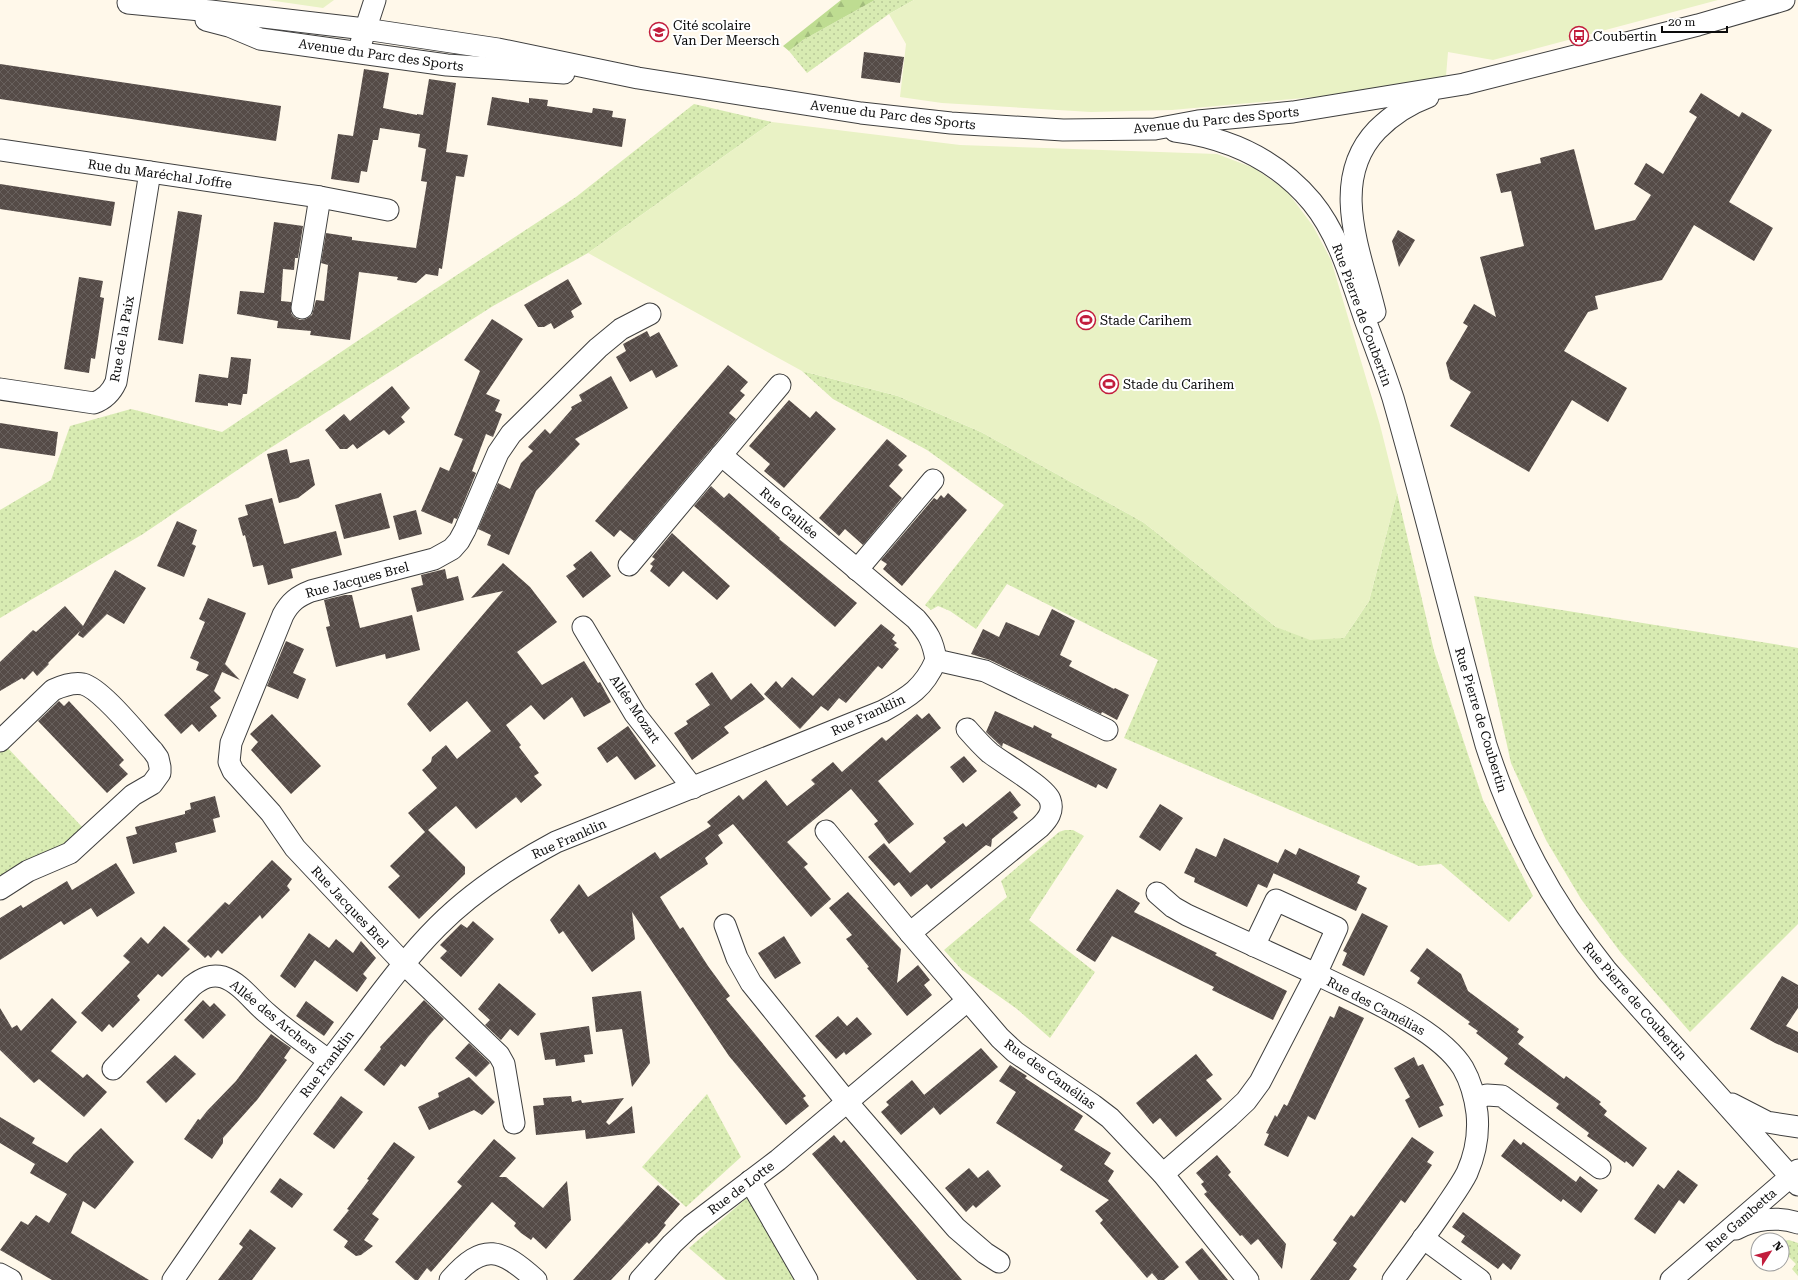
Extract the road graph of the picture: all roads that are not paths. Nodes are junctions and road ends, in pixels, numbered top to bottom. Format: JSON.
{"nodes":[{"id":1,"x":375,"y":0,"type":"edge"},
{"id":2,"x":1784,"y":0,"type":"edge"},
{"id":3,"x":119,"y":1,"type":"edge"},
{"id":4,"x":365,"y":29,"type":"junction"},
{"id":5,"x":359,"y":53,"type":"junction"},
{"id":6,"x":638,"y":78,"type":"junction"},
{"id":7,"x":1464,"y":84,"type":"junction"},
{"id":8,"x":1155,"y":129,"type":"junction"},
{"id":9,"x":0,"y":150,"type":"edge"},
{"id":10,"x":150,"y":172,"type":"junction"},
{"id":11,"x":320,"y":197,"type":"junction"},
{"id":12,"x":388,"y":210,"type":"dead end"},
{"id":13,"x":302,"y":308,"type":"dead end"},
{"id":14,"x":650,"y":314,"type":"dead end"},
{"id":15,"x":780,"y":385,"type":"dead end"},
{"id":16,"x":0,"y":390,"type":"edge"},
{"id":17,"x":1392,"y":397,"type":"junction"},
{"id":18,"x":721,"y":455,"type":"junction"},
{"id":19,"x":933,"y":480,"type":"dead end"},
{"id":20,"x":629,"y":565,"type":"dead end"},
{"id":21,"x":857,"y":570,"type":"junction"},
{"id":22,"x":583,"y":626,"type":"dead end"},
{"id":23,"x":936,"y":660,"type":"junction"},
{"id":24,"x":967,"y":729,"type":"dead end"},
{"id":25,"x":1107,"y":730,"type":"dead end"},
{"id":26,"x":0,"y":741,"type":"edge"},
{"id":27,"x":693,"y":788,"type":"junction"},
{"id":28,"x":826,"y":831,"type":"dead end"},
{"id":29,"x":0,"y":889,"type":"edge"},
{"id":30,"x":1157,"y":893,"type":"dead end"},
{"id":31,"x":725,"y":925,"type":"dead end"},
{"id":32,"x":910,"y":933,"type":"junction"},
{"id":33,"x":1254,"y":946,"type":"junction"},
{"id":34,"x":404,"y":964,"type":"junction"},
{"id":35,"x":1316,"y":974,"type":"junction"},
{"id":36,"x":967,"y":1001,"type":"junction"},
{"id":37,"x":329,"y":1061,"type":"junction"},
{"id":38,"x":113,"y":1069,"type":"dead end"},
{"id":39,"x":1705,"y":1082,"type":"junction"},
{"id":40,"x":1475,"y":1098,"type":"junction"},
{"id":41,"x":847,"y":1102,"type":"junction"},
{"id":42,"x":514,"y":1123,"type":"dead end"},
{"id":43,"x":1798,"y":1127,"type":"edge"},
{"id":44,"x":1600,"y":1168,"type":"dead end"},
{"id":45,"x":1163,"y":1174,"type":"junction"},
{"id":46,"x":1796,"y":1177,"type":"edge"},
{"id":47,"x":750,"y":1181,"type":"junction"},
{"id":48,"x":1798,"y":1223,"type":"edge"},
{"id":49,"x":1423,"y":1238,"type":"junction"},
{"id":50,"x":1718,"y":1238,"type":"junction"},
{"id":51,"x":999,"y":1262,"type":"dead end"},
{"id":52,"x":0,"y":1274,"type":"edge"},
{"id":53,"x":1676,"y":1276,"type":"edge"},
{"id":54,"x":11,"y":1280,"type":"edge"},
{"id":55,"x":173,"y":1280,"type":"edge"},
{"id":56,"x":450,"y":1280,"type":"edge"},
{"id":57,"x":536,"y":1280,"type":"edge"},
{"id":58,"x":640,"y":1280,"type":"edge"},
{"id":59,"x":807,"y":1280,"type":"edge"},
{"id":60,"x":1248,"y":1280,"type":"edge"},
{"id":61,"x":1393,"y":1280,"type":"edge"},
{"id":62,"x":1480,"y":1280,"type":"edge"}],
"edges":[{"from":1,"to":4,"type":"street"},
{"from":2,"to":7,"type":"street","name":"Avenue du Parc des Sports"},
{"from":3,"to":4,"type":"street","name":"Avenue du Parc des Sports"},
{"from":3,"to":5,"type":"street","name":"Avenue du Parc des Sports"},
{"from":4,"to":5,"type":"street"},
{"from":4,"to":6,"type":"street","name":"Avenue du Parc des Sports"},
{"from":5,"to":6,"type":"street","name":"Avenue du Parc des Sports"},
{"from":6,"to":8,"type":"street","name":"Avenue du Parc des Sports"},
{"from":7,"to":8,"type":"street","name":"Avenue du Parc des Sports"},
{"from":7,"to":17,"type":"street","name":"Rue Pierre de Coubertin"},
{"from":8,"to":17,"type":"street","name":"Rue Pierre de Coubertin"},
{"from":9,"to":10,"type":"street","name":"Rue du Maréchal Joffre"},
{"from":10,"to":11,"type":"street","name":"Rue du Maréchal Joffre"},
{"from":10,"to":16,"type":"street","name":"Rue de la Paix"},
{"from":11,"to":12,"type":"street","name":"Rue du Maréchal Joffre"},
{"from":11,"to":13,"type":"street"},
{"from":14,"to":34,"type":"street","name":"Rue Jacques Brel"},
{"from":15,"to":18,"type":"street"},
{"from":17,"to":39,"type":"street","name":"Rue Pierre de Coubertin"},
{"from":18,"to":20,"type":"street"},
{"from":18,"to":21,"type":"street","name":"Rue Galilée"},
{"from":19,"to":21,"type":"street"},
{"from":21,"to":23,"type":"street","name":"Rue Galilée"},
{"from":22,"to":27,"type":"street","name":"Allée Mozart"},
{"from":23,"to":25,"type":"street"},
{"from":23,"to":27,"type":"street","name":"Rue Franklin"},
{"from":24,"to":32,"type":"street"},
{"from":26,"to":29,"type":"street"},
{"from":27,"to":34,"type":"street","name":"Rue Franklin"},
{"from":28,"to":32,"type":"street","name":"Rue des Camélias"},
{"from":30,"to":33,"type":"street","name":"Rue des Camélias"},
{"from":31,"to":41,"type":"street"},
{"from":32,"to":36,"type":"street","name":"Rue des Camélias"},
{"from":33,"to":35,"type":"street","name":"Rue des Camélias"},
{"from":33,"to":35,"type":"street","name":"Rue des Camélias"},
{"from":34,"to":37,"type":"street","name":"Rue Franklin"},
{"from":34,"to":42,"type":"street","name":"Rue Jacques Brel"},
{"from":35,"to":40,"type":"street","name":"Rue des Camélias"},
{"from":35,"to":45,"type":"street","name":"Rue des Camélias"},
{"from":36,"to":41,"type":"street","name":"Rue de Lotte"},
{"from":36,"to":45,"type":"street","name":"Rue des Camélias"},
{"from":37,"to":38,"type":"street","name":"Allée des Archers"},
{"from":37,"to":55,"type":"street","name":"Rue Franklin"},
{"from":39,"to":43,"type":"street","name":"Rue Pierre de Coubertin"},
{"from":39,"to":46,"type":"street","name":"Rue Pierre de Coubertin"},
{"from":40,"to":44,"type":"street"},
{"from":40,"to":49,"type":"street","name":"Rue des Camélias"},
{"from":41,"to":47,"type":"street","name":"Rue de Lotte"},
{"from":41,"to":51,"type":"street"},
{"from":45,"to":60,"type":"street","name":"Rue des Camélias"},
{"from":46,"to":50,"type":"street","name":"Rue Gambetta"},
{"from":47,"to":58,"type":"street","name":"Rue de Lotte"},
{"from":47,"to":59,"type":"street"},
{"from":48,"to":50,"type":"street"},
{"from":49,"to":61,"type":"street","name":"Rue des Camélias"},
{"from":49,"to":62,"type":"street"},
{"from":50,"to":53,"type":"street","name":"Rue Gambetta"},
{"from":52,"to":54,"type":"street"},
{"from":56,"to":57,"type":"street"}]}
